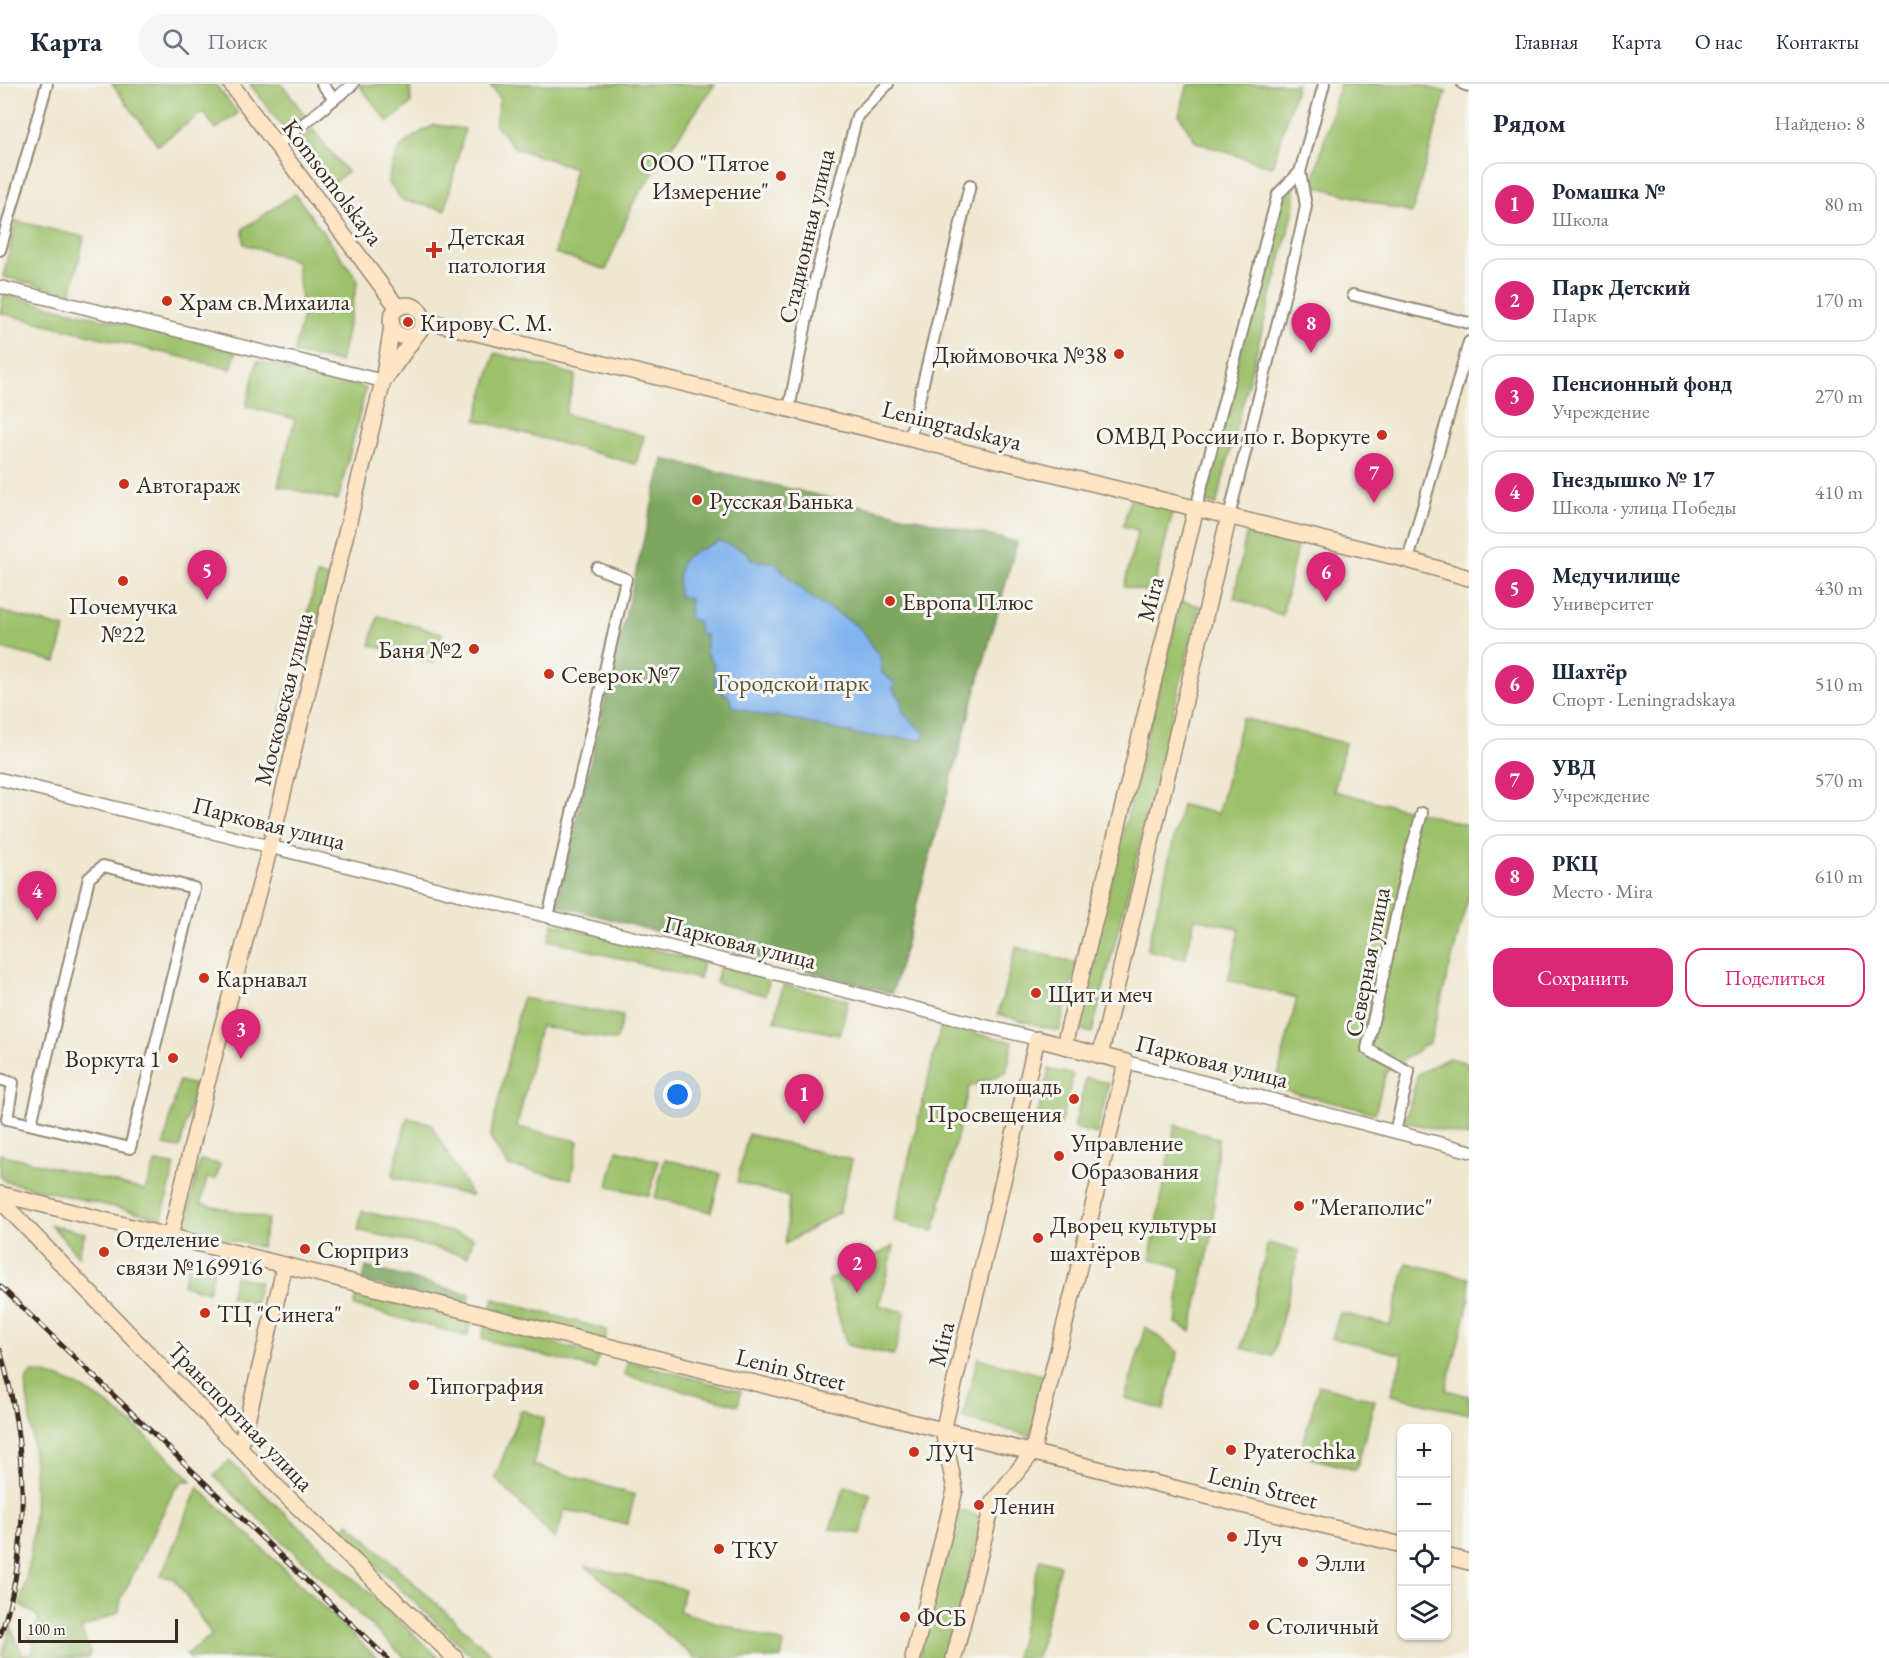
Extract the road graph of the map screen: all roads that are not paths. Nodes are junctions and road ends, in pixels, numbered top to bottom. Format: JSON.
{"nodes":[{"id":1,"x":47,"y":84,"type":"edge"},
{"id":2,"x":231,"y":84,"type":"edge"},
{"id":3,"x":322,"y":84,"type":"edge"},
{"id":4,"x":353,"y":84,"type":"edge"},
{"id":5,"x":888,"y":84,"type":"edge"},
{"id":6,"x":1324,"y":84,"type":"edge"},
{"id":7,"x":1462,"y":84,"type":"edge"},
{"id":8,"x":1469,"y":86,"type":"edge"},
{"id":9,"x":334,"y":99,"type":"junction"},
{"id":10,"x":277,"y":145,"type":"junction"},
{"id":11,"x":1300,"y":172,"type":"junction"},
{"id":12,"x":970,"y":185,"type":"dead end"},
{"id":13,"x":0,"y":250,"type":"edge"},
{"id":14,"x":0,"y":287,"type":"edge"},
{"id":15,"x":1353,"y":295,"type":"dead end"},
{"id":16,"x":398,"y":308,"type":"junction"},
{"id":17,"x":1469,"y":323,"type":"edge"},
{"id":18,"x":392,"y":326,"type":"junction"},
{"id":19,"x":420,"y":327,"type":"junction"},
{"id":20,"x":1469,"y":342,"type":"edge"},
{"id":21,"x":383,"y":381,"type":"junction"},
{"id":22,"x":789,"y":410,"type":"junction"},
{"id":23,"x":910,"y":438,"type":"junction"},
{"id":24,"x":1196,"y":508,"type":"junction"},
{"id":25,"x":1229,"y":516,"type":"junction"},
{"id":26,"x":1408,"y":560,"type":"junction"},
{"id":27,"x":597,"y":568,"type":"dead end"},
{"id":28,"x":1469,"y":578,"type":"edge"},
{"id":29,"x":0,"y":779,"type":"edge"},
{"id":30,"x":1422,"y":813,"type":"dead end"},
{"id":31,"x":270,"y":847,"type":"junction"},
{"id":32,"x":548,"y":917,"type":"junction"},
{"id":33,"x":1037,"y":1040,"type":"junction"},
{"id":34,"x":1064,"y":1046,"type":"junction"},
{"id":35,"x":1100,"y":1056,"type":"junction"},
{"id":36,"x":1126,"y":1062,"type":"junction"},
{"id":37,"x":0,"y":1079,"type":"edge"},
{"id":38,"x":31,"y":1125,"type":"junction"},
{"id":39,"x":1395,"y":1132,"type":"junction"},
{"id":40,"x":1469,"y":1151,"type":"edge"},
{"id":41,"x":0,"y":1194,"type":"edge"},
{"id":42,"x":0,"y":1200,"type":"edge"},
{"id":43,"x":170,"y":1237,"type":"junction"},
{"id":44,"x":285,"y":1265,"type":"junction"},
{"id":45,"x":943,"y":1431,"type":"junction"},
{"id":46,"x":240,"y":1449,"type":"junction"},
{"id":47,"x":1032,"y":1453,"type":"junction"},
{"id":48,"x":1397,"y":1544,"type":"edge"},
{"id":49,"x":1451,"y":1557,"type":"edge"},
{"id":50,"x":1469,"y":1562,"type":"edge"},
{"id":51,"x":455,"y":1658,"type":"edge"},
{"id":52,"x":913,"y":1658,"type":"edge"},
{"id":53,"x":954,"y":1658,"type":"edge"}],
"edges":[{"from":1,"to":13,"type":"street"},
{"from":2,"to":10,"type":"main road","name":"Komsomolskaya"},
{"from":3,"to":9,"type":"street"},
{"from":4,"to":9,"type":"street"},
{"from":5,"to":22,"type":"street","name":"Стадионная улица"},
{"from":6,"to":11,"type":"street","name":"Mira"},
{"from":7,"to":8,"type":"street"},
{"from":9,"to":10,"type":"street"},
{"from":10,"to":16,"type":"main road","name":"Komsomolskaya"},
{"from":11,"to":24,"type":"street","name":"Mira"},
{"from":11,"to":25,"type":"street","name":"Mira"},
{"from":12,"to":23,"type":"street"},
{"from":14,"to":21,"type":"street"},
{"from":15,"to":17,"type":"street"},
{"from":16,"to":18,"type":"main road"},
{"from":16,"to":19,"type":"main road"},
{"from":18,"to":19,"type":"main road"},
{"from":18,"to":21,"type":"main road","name":"Московская улица"},
{"from":19,"to":21,"type":"main road","name":"Московская улица"},
{"from":19,"to":22,"type":"main road","name":"Leningradskaya"},
{"from":20,"to":26,"type":"street"},
{"from":21,"to":31,"type":"main road","name":"Московская улица"},
{"from":22,"to":23,"type":"main road","name":"Leningradskaya"},
{"from":23,"to":24,"type":"main road","name":"Leningradskaya"},
{"from":24,"to":25,"type":"main road","name":"Leningradskaya"},
{"from":24,"to":34,"type":"main road","name":"Mira"},
{"from":25,"to":26,"type":"main road","name":"Leningradskaya"},
{"from":25,"to":35,"type":"main road","name":"Mira"},
{"from":26,"to":28,"type":"main road","name":"Leningradskaya"},
{"from":27,"to":32,"type":"street"},
{"from":29,"to":31,"type":"street","name":"Парковая улица"},
{"from":30,"to":39,"type":"street","name":"Северная улица"},
{"from":31,"to":32,"type":"street","name":"Парковая улица"},
{"from":31,"to":43,"type":"main road","name":"Московская улица"},
{"from":32,"to":33,"type":"street","name":"Парковая улица"},
{"from":33,"to":34,"type":"main road","name":"Парковая улица"},
{"from":33,"to":45,"type":"main road","name":"Mira"},
{"from":34,"to":35,"type":"main road","name":"Парковая улица"},
{"from":35,"to":36,"type":"main road","name":"Парковая улица"},
{"from":36,"to":39,"type":"street","name":"Парковая улица"},
{"from":36,"to":47,"type":"main road"},
{"from":37,"to":38,"type":"street"},
{"from":38,"to":38,"type":"street"},
{"from":39,"to":40,"type":"street","name":"Парковая улица"},
{"from":41,"to":43,"type":"main road","name":"Lenin Street"},
{"from":42,"to":46,"type":"main road","name":"Транспортная улица"},
{"from":43,"to":44,"type":"main road","name":"Lenin Street"},
{"from":44,"to":45,"type":"main road","name":"Lenin Street"},
{"from":44,"to":46,"type":"main road"},
{"from":45,"to":47,"type":"main road","name":"Lenin Street"},
{"from":45,"to":52,"type":"main road","name":"Mira"},
{"from":46,"to":51,"type":"main road","name":"Транспортная улица"},
{"from":47,"to":48,"type":"main road","name":"Lenin Street"},
{"from":47,"to":53,"type":"main road"},
{"from":49,"to":50,"type":"main road"}]}
